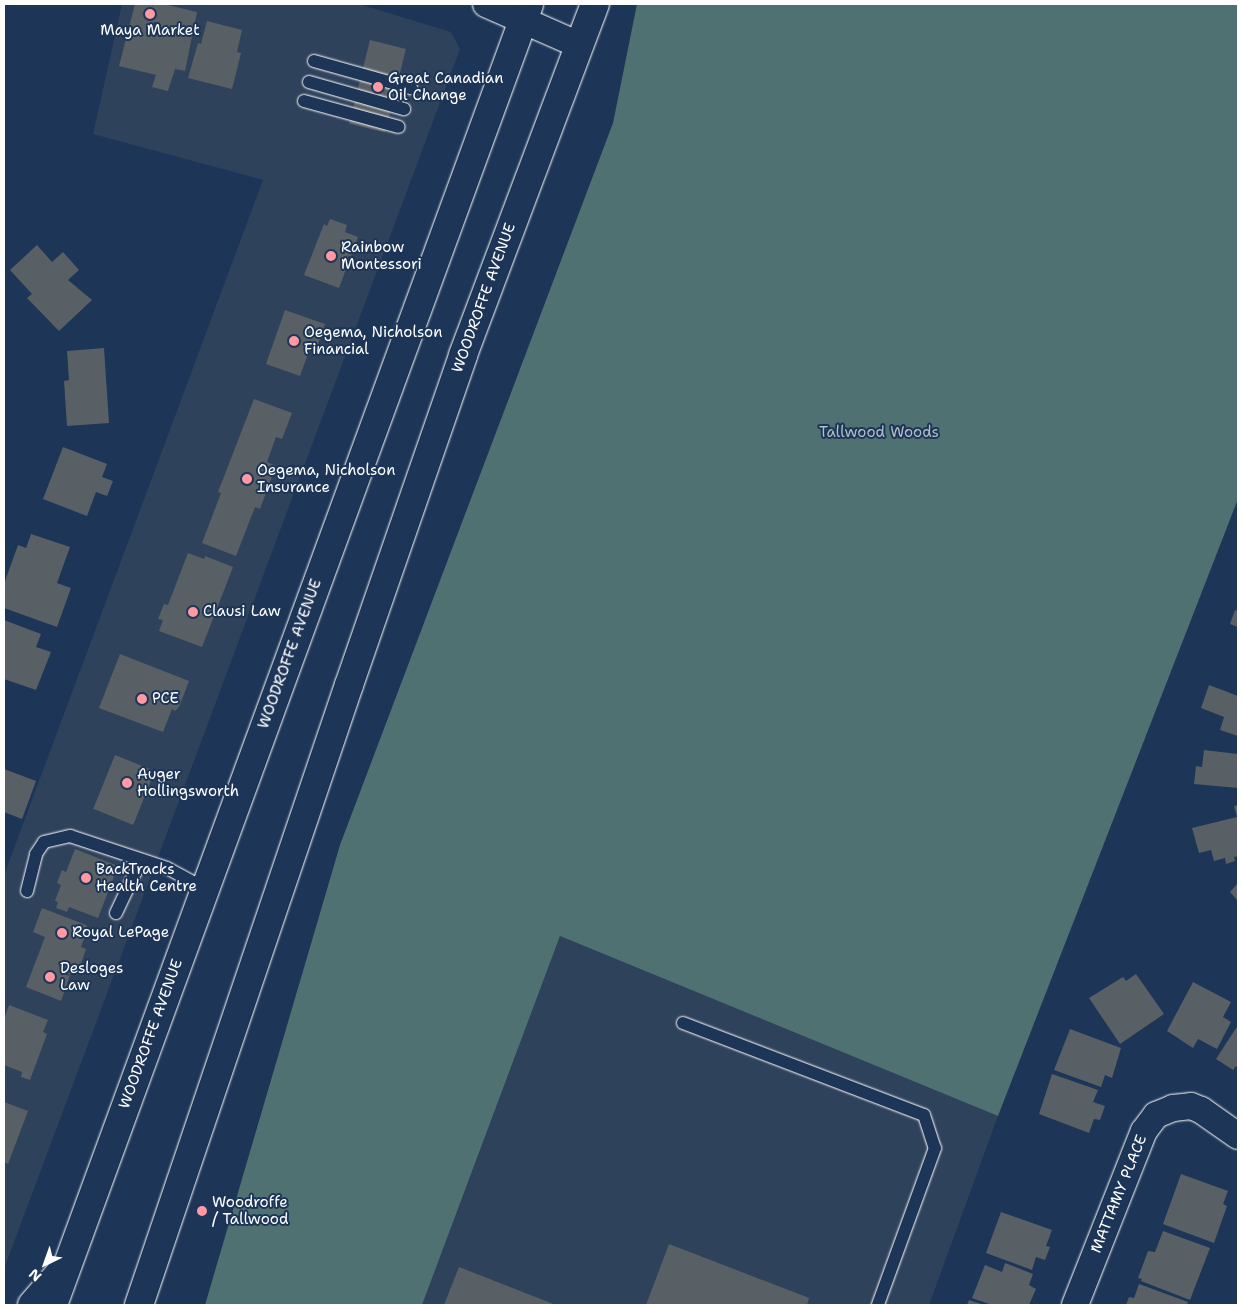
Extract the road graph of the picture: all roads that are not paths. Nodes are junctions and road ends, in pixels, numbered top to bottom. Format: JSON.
{"nodes":[{"id":1,"x":486,"y":4,"type":"edge"},
{"id":2,"x":595,"y":4,"type":"edge"},
{"id":3,"x":526,"y":12,"type":"edge"},
{"id":4,"x":579,"y":45,"type":"junction"},
{"id":5,"x":314,"y":61,"type":"dead end"},
{"id":6,"x":309,"y":82,"type":"dead end"},
{"id":7,"x":411,"y":88,"type":"dead end"},
{"id":8,"x":304,"y":100,"type":"dead end"},
{"id":9,"x":404,"y":109,"type":"dead end"},
{"id":10,"x":399,"y":127,"type":"dead end"},
{"id":11,"x":141,"y":860,"type":"junction"},
{"id":12,"x":204,"y":888,"type":"junction"},
{"id":13,"x":27,"y":891,"type":"dead end"},
{"id":14,"x":116,"y":913,"type":"dead end"},
{"id":15,"x":683,"y":1023,"type":"dead end"},
{"id":16,"x":1238,"y":1136,"type":"edge"},
{"id":17,"x":66,"y":1265,"type":"junction"},
{"id":18,"x":32,"y":1305,"type":"edge"},
{"id":19,"x":53,"y":1305,"type":"edge"},
{"id":20,"x":140,"y":1305,"type":"edge"},
{"id":21,"x":878,"y":1305,"type":"edge"},
{"id":22,"x":1076,"y":1305,"type":"edge"}],
"edges":[{"from":1,"to":3,"type":"street"},
{"from":2,"to":4,"type":"main road","name":"WOODROFFE AVENUE"},
{"from":3,"to":4,"type":"street"},
{"from":3,"to":12,"type":"main road","name":"WOODROFFE AVENUE"},
{"from":4,"to":20,"type":"main road","name":"WOODROFFE AVENUE"},
{"from":5,"to":7,"type":"lane"},
{"from":6,"to":9,"type":"lane"},
{"from":8,"to":10,"type":"lane"},
{"from":11,"to":12,"type":"lane"},
{"from":11,"to":13,"type":"lane"},
{"from":11,"to":14,"type":"lane"},
{"from":12,"to":17,"type":"main road","name":"WOODROFFE AVENUE"},
{"from":15,"to":21,"type":"lane"},
{"from":16,"to":22,"type":"street","name":"MATTAMY PLACE"},
{"from":17,"to":18,"type":"main road"},
{"from":17,"to":19,"type":"main road","name":"WOODROFFE AVENUE"}]}
